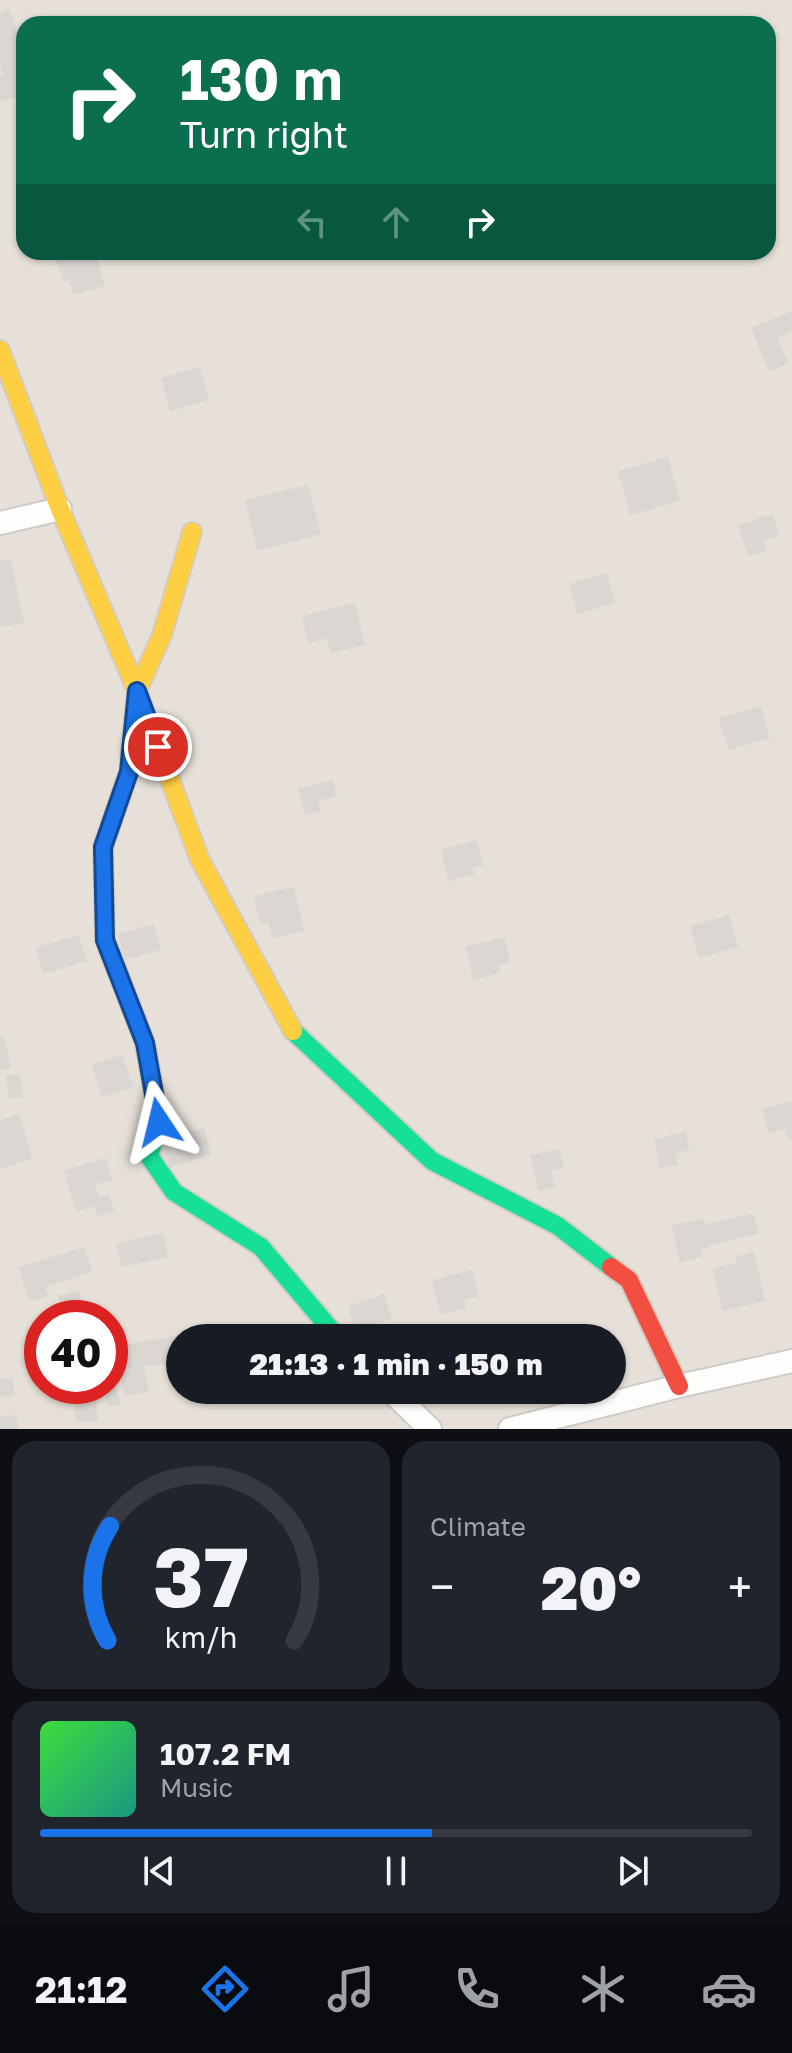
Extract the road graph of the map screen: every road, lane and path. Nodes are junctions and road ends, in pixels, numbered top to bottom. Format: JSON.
{"nodes":[{"id":1,"x":0,"y":350,"type":"edge"},
{"id":2,"x":60,"y":509,"type":"junction"},
{"id":3,"x":0,"y":523,"type":"edge"},
{"id":4,"x":192,"y":532,"type":"dead end"},
{"id":5,"x":137,"y":691,"type":"junction"},
{"id":6,"x":326,"y":1324,"type":"edge"},
{"id":7,"x":792,"y":1361,"type":"edge"},
{"id":8,"x":679,"y":1386,"type":"junction"},
{"id":9,"x":404,"y":1404,"type":"edge"},
{"id":10,"x":430,"y":1429,"type":"edge"},
{"id":11,"x":510,"y":1429,"type":"edge"}],
"edges":[{"from":1,"to":2,"type":"street"},
{"from":2,"to":3,"type":"street"},
{"from":2,"to":5,"type":"street"},
{"from":4,"to":5,"type":"street"},
{"from":5,"to":6,"type":"street"},
{"from":5,"to":8,"type":"street"},
{"from":7,"to":8,"type":"street"},
{"from":8,"to":11,"type":"street"},
{"from":9,"to":10,"type":"street"}]}
